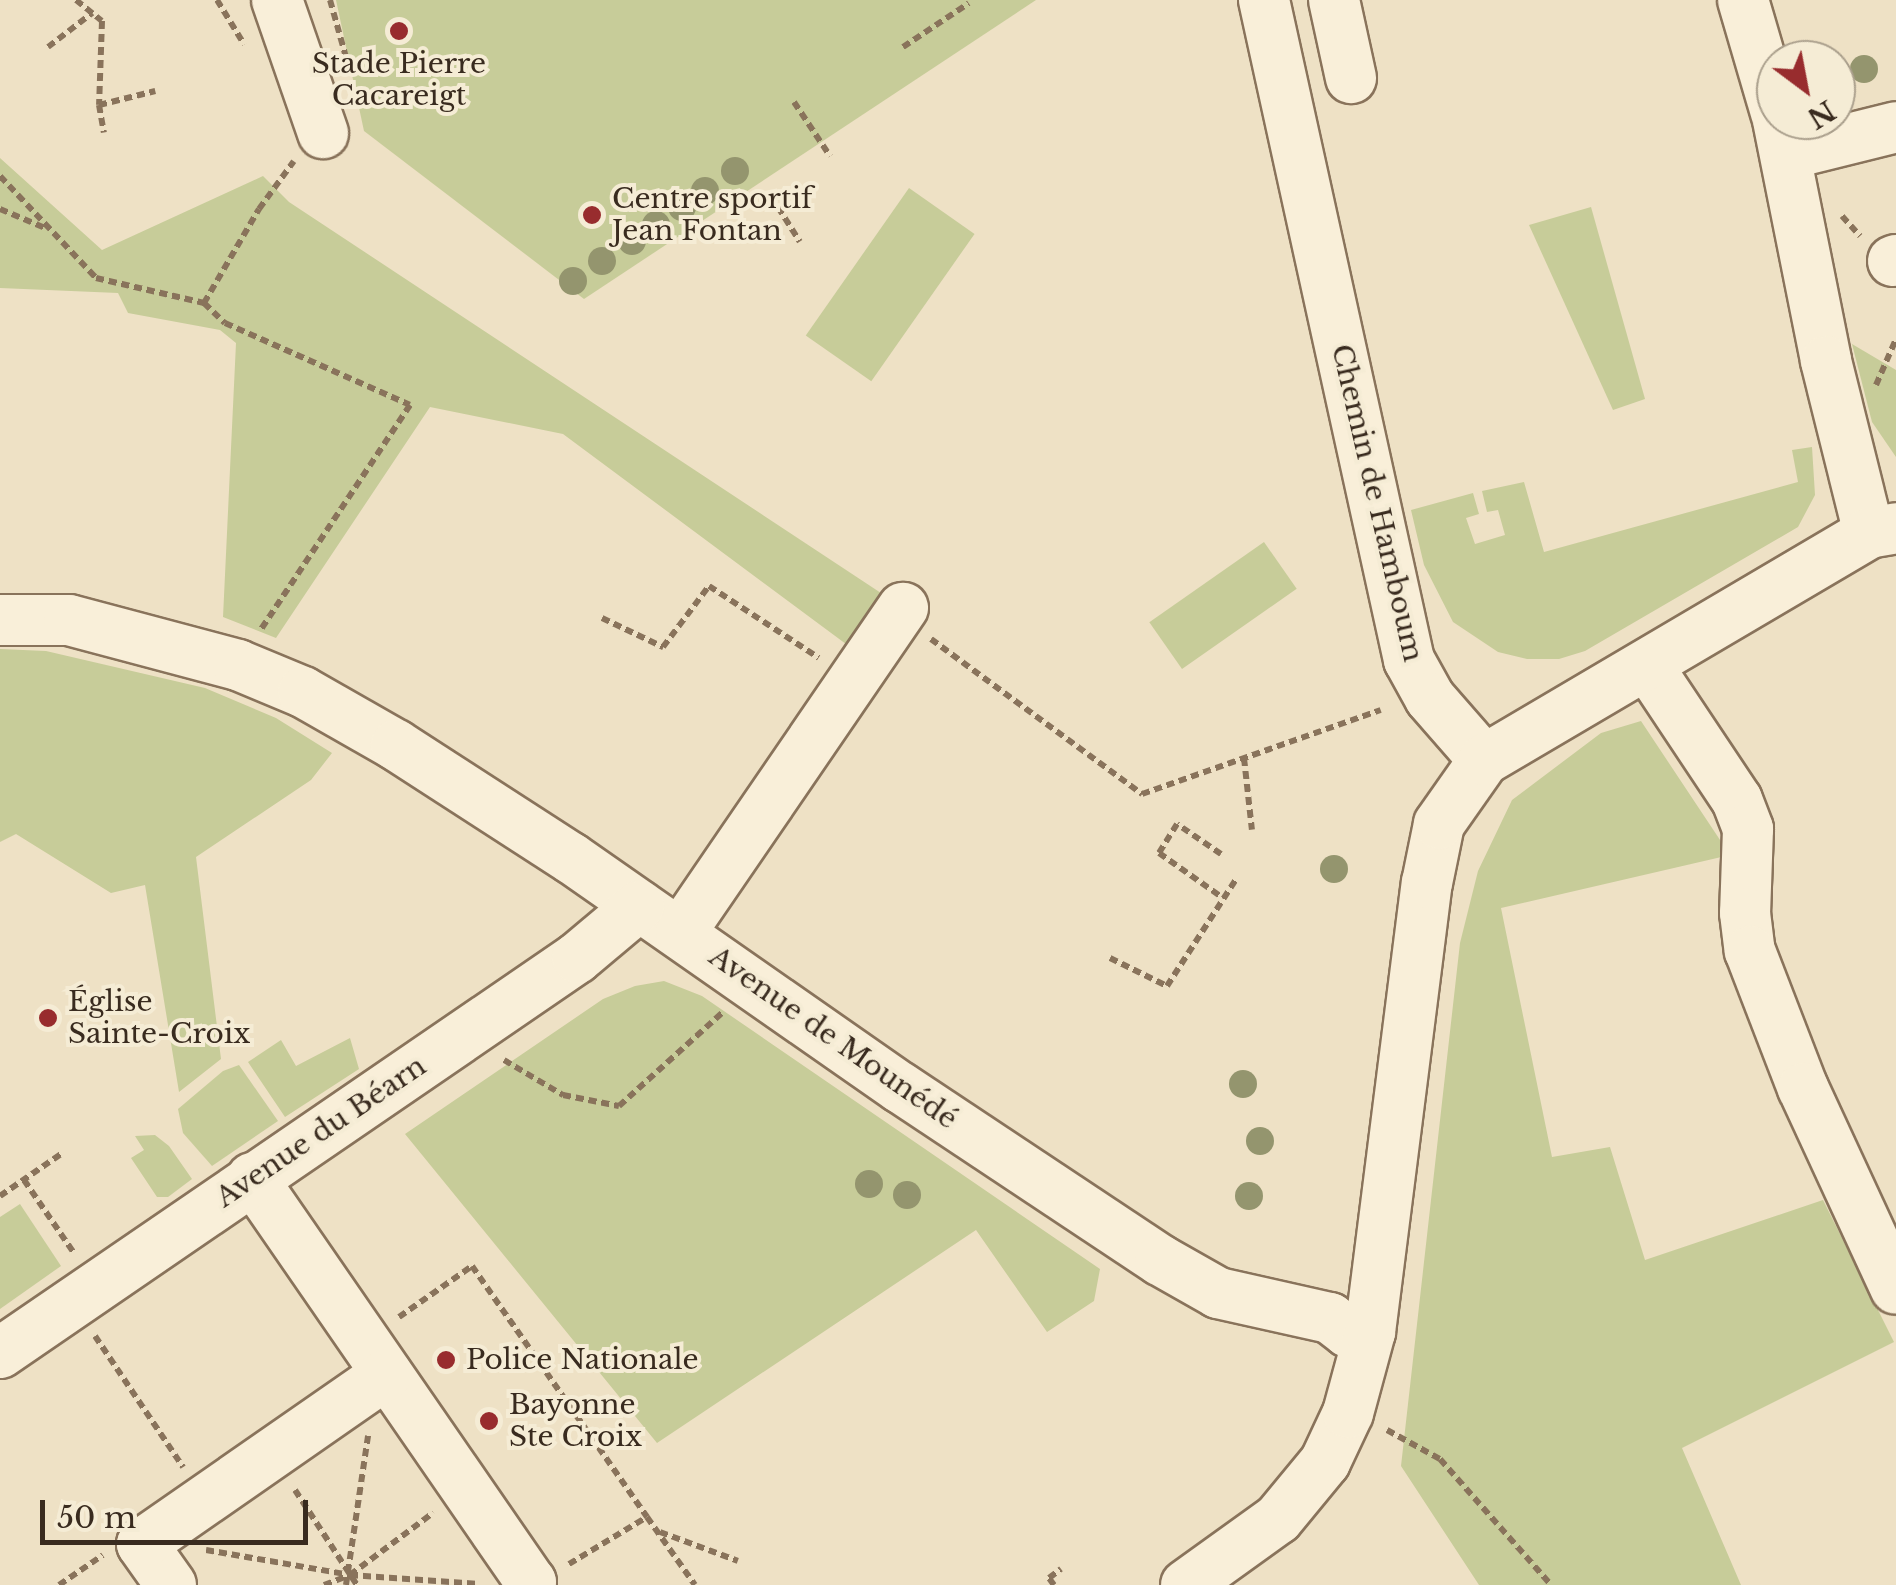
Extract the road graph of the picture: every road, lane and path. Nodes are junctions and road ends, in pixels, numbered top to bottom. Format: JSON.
{"nodes":[{"id":1,"x":76,"y":0,"type":"edge"},
{"id":2,"x":277,"y":0,"type":"edge"},
{"id":3,"x":1264,"y":0,"type":"edge"},
{"id":4,"x":1334,"y":0,"type":"edge"},
{"id":5,"x":1743,"y":0,"type":"edge"},
{"id":6,"x":969,"y":2,"type":"dead end"},
{"id":7,"x":92,"y":13,"type":"junction"},
{"id":8,"x":1756,"y":44,"type":"edge"},
{"id":9,"x":903,"y":46,"type":"dead end"},
{"id":10,"x":48,"y":47,"type":"dead end"},
{"id":11,"x":1351,"y":78,"type":"dead end"},
{"id":12,"x":156,"y":90,"type":"dead end"},
{"id":13,"x":794,"y":102,"type":"dead end"},
{"id":14,"x":99,"y":106,"type":"junction"},
{"id":15,"x":1896,"y":126,"type":"edge"},
{"id":16,"x":1856,"y":127,"type":"edge"},
{"id":17,"x":104,"y":133,"type":"dead end"},
{"id":18,"x":323,"y":133,"type":"joint"},
{"id":19,"x":1783,"y":140,"type":"edge"},
{"id":20,"x":830,"y":156,"type":"dead end"},
{"id":21,"x":0,"y":176,"type":"edge"},
{"id":22,"x":771,"y":196,"type":"dead end"},
{"id":23,"x":0,"y":209,"type":"edge"},
{"id":24,"x":1840,"y":212,"type":"dead end"},
{"id":25,"x":50,"y":230,"type":"junction"},
{"id":26,"x":800,"y":242,"type":"dead end"},
{"id":27,"x":1894,"y":260,"type":"edge"},
{"id":28,"x":204,"y":303,"type":"junction"},
{"id":29,"x":1896,"y":340,"type":"edge"},
{"id":30,"x":1872,"y":392,"type":"dead end"},
{"id":31,"x":1883,"y":530,"type":"edge"},
{"id":32,"x":602,"y":618,"type":"dead end"},
{"id":33,"x":0,"y":620,"type":"edge"},
{"id":34,"x":916,"y":623,"type":"joint"},
{"id":35,"x":238,"y":665,"type":"junction"},
{"id":36,"x":1647,"y":665,"type":"junction"},
{"id":37,"x":853,"y":680,"type":"junction"},
{"id":38,"x":1381,"y":710,"type":"dead end"},
{"id":39,"x":1244,"y":758,"type":"junction"},
{"id":40,"x":1484,"y":760,"type":"junction"},
{"id":41,"x":1252,"y":830,"type":"dead end"},
{"id":42,"x":1221,"y":854,"type":"dead end"},
{"id":43,"x":1237,"y":878,"type":"dead end"},
{"id":44,"x":1223,"y":898,"type":"junction"},
{"id":45,"x":660,"y":919,"type":"junction"},
{"id":46,"x":1110,"y":958,"type":"dead end"},
{"id":47,"x":728,"y":1008,"type":"dead end"},
{"id":48,"x":496,"y":1054,"type":"dead end"},
{"id":49,"x":62,"y":1154,"type":"dead end"},
{"id":50,"x":252,"y":1178,"type":"junction"},
{"id":51,"x":24,"y":1180,"type":"junction"},
{"id":52,"x":0,"y":1196,"type":"edge"},
{"id":53,"x":81,"y":1265,"type":"dead end"},
{"id":54,"x":1896,"y":1288,"type":"edge"},
{"id":55,"x":92,"y":1331,"type":"dead end"},
{"id":56,"x":1370,"y":1332,"type":"junction"},
{"id":57,"x":0,"y":1352,"type":"edge"},
{"id":58,"x":376,"y":1357,"type":"junction"},
{"id":59,"x":1390,"y":1432,"type":"dead end"},
{"id":60,"x":272,"y":1454,"type":"junction"},
{"id":61,"x":465,"y":1487,"type":"junction"},
{"id":62,"x":205,"y":1500,"type":"junction"},
{"id":63,"x":647,"y":1516,"type":"junction"},
{"id":64,"x":658,"y":1531,"type":"junction"},
{"id":65,"x":142,"y":1544,"type":"junction"},
{"id":66,"x":738,"y":1561,"type":"dead end"},
{"id":67,"x":1061,"y":1570,"type":"dead end"},
{"id":68,"x":350,"y":1574,"type":"junction"},
{"id":69,"x":517,"y":1584,"type":"edge"},
{"id":70,"x":171,"y":1585,"type":"edge"},
{"id":71,"x":324,"y":1585,"type":"edge"},
{"id":72,"x":346,"y":1585,"type":"edge"},
{"id":73,"x":357,"y":1585,"type":"edge"},
{"id":74,"x":694,"y":1585,"type":"edge"},
{"id":75,"x":1054,"y":1585,"type":"edge"},
{"id":76,"x":1186,"y":1585,"type":"edge"},
{"id":77,"x":1552,"y":1585,"type":"edge"}],
"edges":[{"from":1,"to":7,"type":"path"},
{"from":2,"to":18,"type":"street"},
{"from":3,"to":40,"type":"street","name":"Chemin de Hamboum"},
{"from":4,"to":11,"type":"street"},
{"from":5,"to":8,"type":"street"},
{"from":6,"to":9,"type":"path"},
{"from":7,"to":10,"type":"path"},
{"from":7,"to":14,"type":"path"},
{"from":12,"to":14,"type":"path"},
{"from":13,"to":20,"type":"path"},
{"from":14,"to":17,"type":"path"},
{"from":15,"to":16,"type":"street"},
{"from":18,"to":28,"type":"path"},
{"from":19,"to":31,"type":"street"},
{"from":21,"to":25,"type":"path"},
{"from":22,"to":26,"type":"path"},
{"from":23,"to":25,"type":"path"},
{"from":24,"to":27,"type":"path"},
{"from":25,"to":28,"type":"path"},
{"from":28,"to":35,"type":"path"},
{"from":29,"to":30,"type":"path"},
{"from":31,"to":36,"type":"street"},
{"from":32,"to":37,"type":"path"},
{"from":33,"to":35,"type":"street","name":"Avenue de Mounédé"},
{"from":34,"to":37,"type":"street","name":"Avenue du Béarn"},
{"from":34,"to":39,"type":"path"},
{"from":35,"to":45,"type":"street","name":"Avenue de Mounédé"},
{"from":36,"to":40,"type":"street"},
{"from":36,"to":54,"type":"street"},
{"from":37,"to":45,"type":"street","name":"Avenue du Béarn"},
{"from":38,"to":39,"type":"path"},
{"from":39,"to":41,"type":"path"},
{"from":40,"to":56,"type":"street"},
{"from":42,"to":44,"type":"path"},
{"from":43,"to":44,"type":"path"},
{"from":44,"to":46,"type":"path"},
{"from":45,"to":50,"type":"street","name":"Avenue du Béarn"},
{"from":45,"to":56,"type":"street","name":"Avenue de Mounédé"},
{"from":47,"to":48,"type":"path"},
{"from":49,"to":51,"type":"path"},
{"from":50,"to":57,"type":"street","name":"Avenue du Béarn"},
{"from":50,"to":58,"type":"street"},
{"from":51,"to":52,"type":"path"},
{"from":51,"to":53,"type":"path"},
{"from":55,"to":62,"type":"path"},
{"from":56,"to":76,"type":"street"},
{"from":58,"to":60,"type":"street"},
{"from":58,"to":61,"type":"street"},
{"from":58,"to":63,"type":"path"},
{"from":58,"to":68,"type":"path"},
{"from":59,"to":77,"type":"path"},
{"from":60,"to":62,"type":"street"},
{"from":60,"to":68,"type":"path"},
{"from":61,"to":68,"type":"path"},
{"from":61,"to":69,"type":"street"},
{"from":62,"to":65,"type":"street"},
{"from":63,"to":64,"type":"path"},
{"from":63,"to":69,"type":"path"},
{"from":64,"to":66,"type":"path"},
{"from":64,"to":74,"type":"path"},
{"from":65,"to":68,"type":"path"},
{"from":65,"to":70,"type":"street"},
{"from":67,"to":75,"type":"path"},
{"from":68,"to":69,"type":"path"},
{"from":68,"to":71,"type":"path"},
{"from":68,"to":72,"type":"path"},
{"from":68,"to":73,"type":"path"}]}
